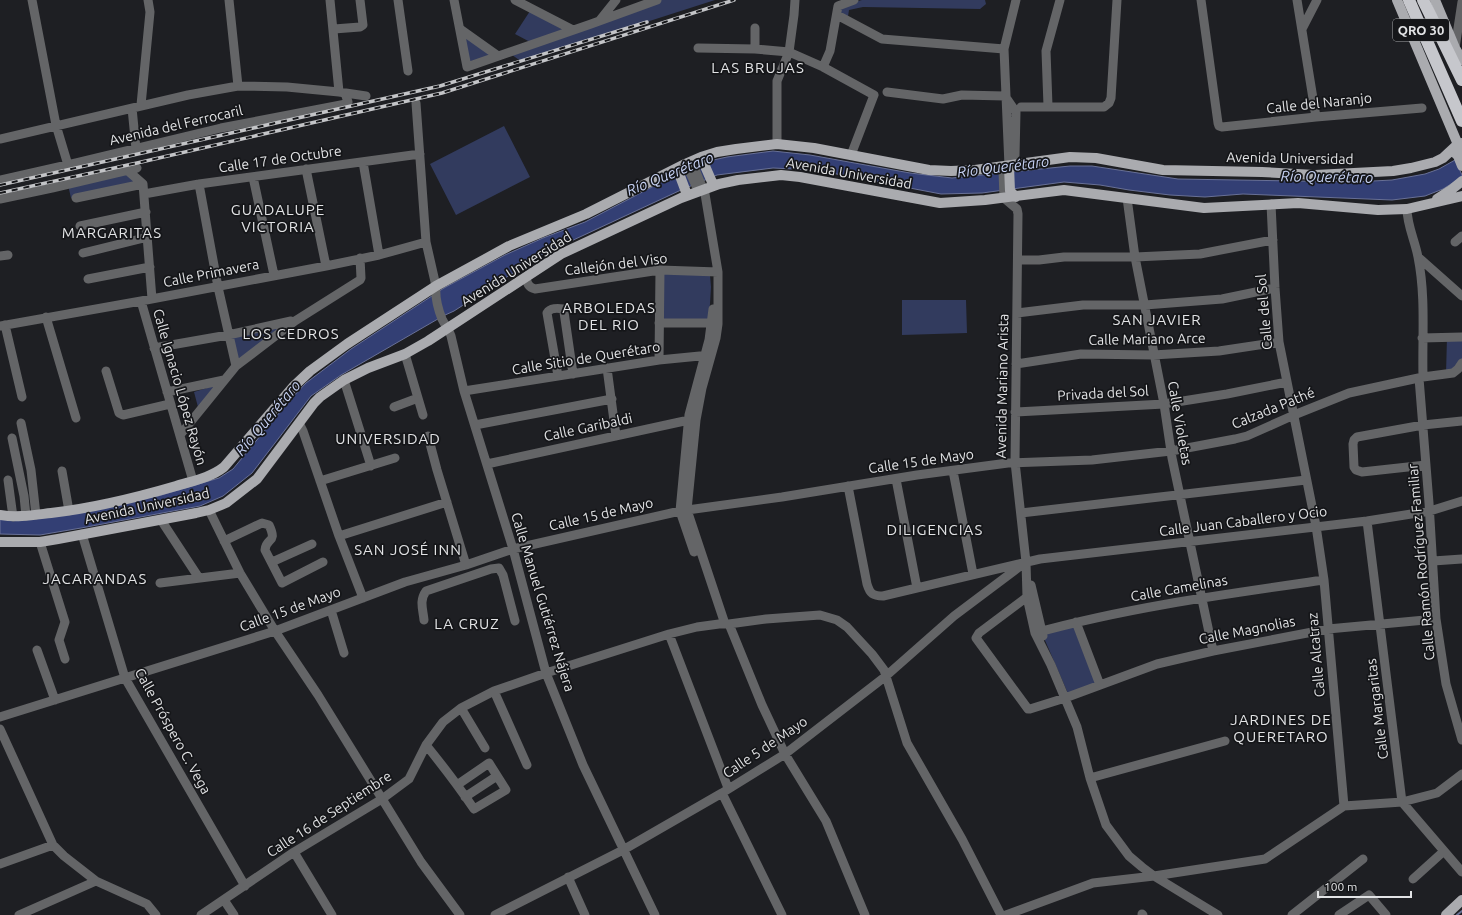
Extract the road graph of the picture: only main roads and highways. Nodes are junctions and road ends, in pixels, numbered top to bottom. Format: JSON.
{"nodes":[{"id":1,"x":1397,"y":0,"type":"edge"},
{"id":2,"x":1409,"y":0,"type":"edge"},
{"id":3,"x":1424,"y":0,"type":"edge"},
{"id":4,"x":1435,"y":0,"type":"edge"},
{"id":5,"x":1452,"y":50,"type":"junction"},
{"id":6,"x":1462,"y":60,"type":"edge"},
{"id":7,"x":1462,"y":80,"type":"edge"},
{"id":8,"x":1441,"y":106,"type":"junction"},
{"id":9,"x":1462,"y":122,"type":"edge"},
{"id":10,"x":1456,"y":147,"type":"edge"},
{"id":11,"x":1462,"y":154,"type":"edge"},
{"id":12,"x":690,"y":165,"type":"junction"},
{"id":13,"x":1462,"y":166,"type":"edge"},
{"id":14,"x":1004,"y":170,"type":"junction"},
{"id":15,"x":713,"y":182,"type":"junction"},
{"id":16,"x":1462,"y":182,"type":"edge"},
{"id":17,"x":685,"y":193,"type":"junction"},
{"id":18,"x":1012,"y":194,"type":"junction"},
{"id":19,"x":1462,"y":196,"type":"edge"},
{"id":20,"x":1430,"y":203,"type":"junction"},
{"id":21,"x":0,"y":515,"type":"edge"},
{"id":22,"x":0,"y":542,"type":"edge"},
{"id":23,"x":1462,"y":900,"type":"edge"},
{"id":24,"x":1446,"y":915,"type":"edge"}],
"edges":[{"from":1,"to":8,"type":"main road"},
{"from":2,"to":9,"type":"highway","number":"QRO 30"},
{"from":3,"to":5,"type":"highway","number":"QRO 30"},
{"from":4,"to":5,"type":"main road"},
{"from":5,"to":6,"type":"main road"},
{"from":5,"to":7,"type":"highway","number":"QRO 30"},
{"from":8,"to":9,"type":"main road"},
{"from":8,"to":10,"type":"main road"},
{"from":10,"to":11,"type":"main road"},
{"from":10,"to":13,"type":"main road"},
{"from":10,"to":14,"type":"main road","name":"Avenida Universidad"},
{"from":12,"to":14,"type":"main road","name":"Avenida Universidad"},
{"from":12,"to":15,"type":"main road"},
{"from":12,"to":17,"type":"main road"},
{"from":12,"to":21,"type":"main road","name":"Avenida Universidad"},
{"from":14,"to":18,"type":"main road"},
{"from":15,"to":17,"type":"main road","name":"Avenida Universidad"},
{"from":15,"to":18,"type":"main road","name":"Avenida Universidad"},
{"from":16,"to":20,"type":"main road"},
{"from":17,"to":22,"type":"main road","name":"Avenida Universidad"},
{"from":18,"to":20,"type":"main road","name":"Avenida Universidad"},
{"from":19,"to":20,"type":"main road","name":"Avenida Universidad"},
{"from":23,"to":24,"type":"main road"}]}
